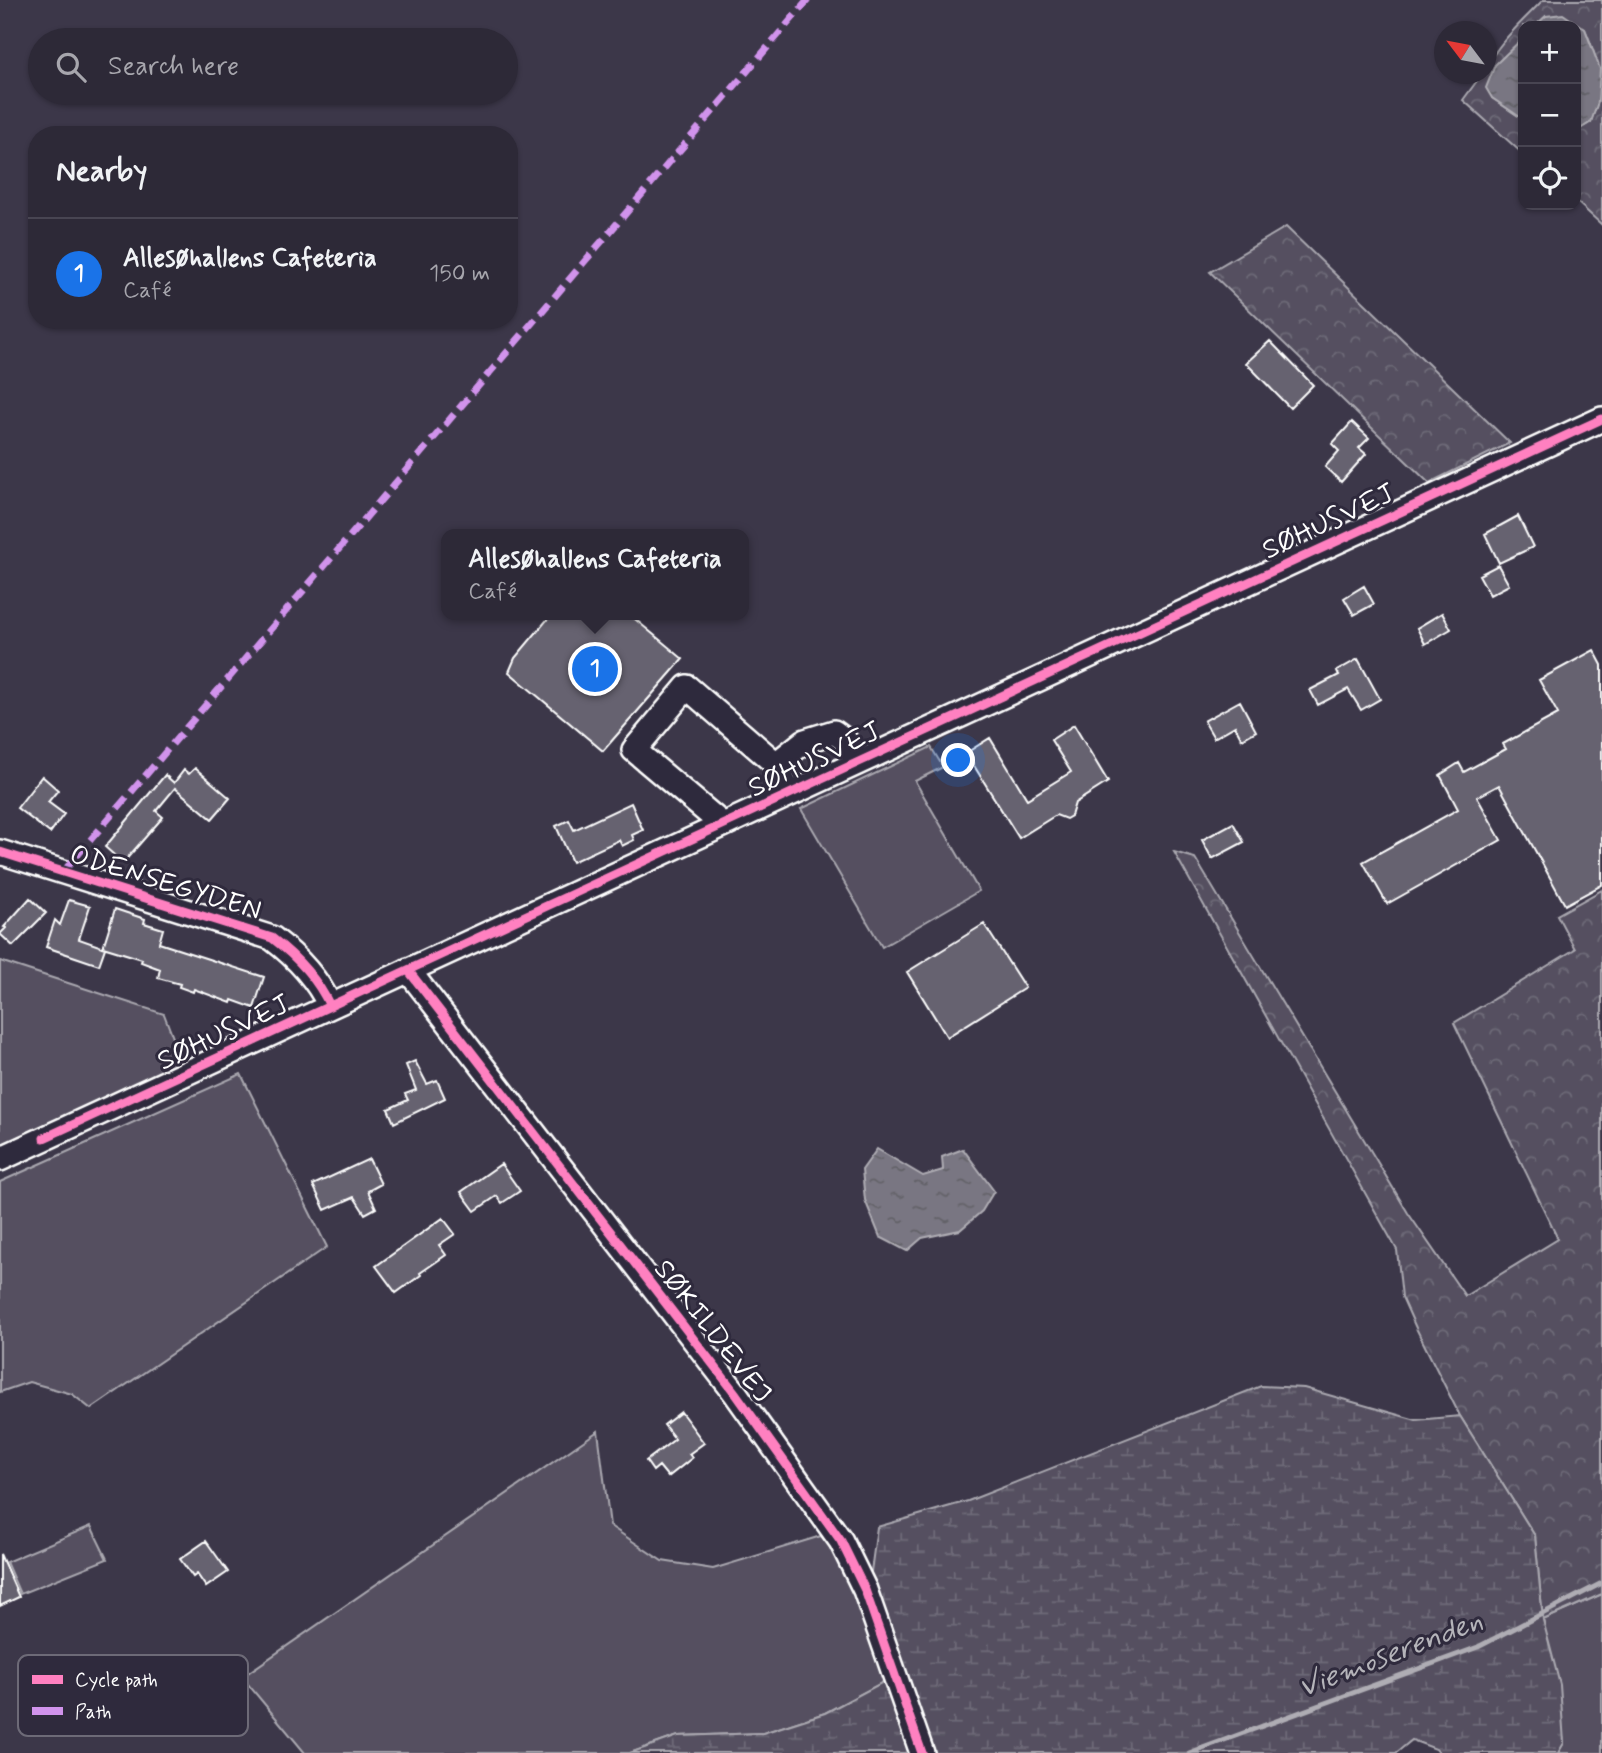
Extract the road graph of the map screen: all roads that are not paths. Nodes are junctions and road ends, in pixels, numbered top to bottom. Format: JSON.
{"nodes":[{"id":1,"x":1602,"y":419,"type":"edge"},
{"id":2,"x":858,"y":762,"type":"junction"},
{"id":3,"x":776,"y":764,"type":"junction"},
{"id":4,"x":790,"y":794,"type":"junction"},
{"id":5,"x":723,"y":825,"type":"junction"},
{"id":6,"x":0,"y":852,"type":"edge"},
{"id":7,"x":408,"y":970,"type":"junction"},
{"id":8,"x":330,"y":1006,"type":"junction"},
{"id":9,"x":0,"y":1159,"type":"edge"},
{"id":10,"x":922,"y":1753,"type":"edge"}],
"edges":[{"from":1,"to":2,"type":"street","name":"SØHUSVEJ"},
{"from":2,"to":3,"type":"street"},
{"from":2,"to":4,"type":"street","name":"SØHUSVEJ"},
{"from":3,"to":4,"type":"street"},
{"from":3,"to":5,"type":"street"},
{"from":4,"to":5,"type":"street","name":"SØHUSVEJ"},
{"from":5,"to":7,"type":"street","name":"SØHUSVEJ"},
{"from":6,"to":8,"type":"street","name":"ODENSEGYDEN"},
{"from":7,"to":8,"type":"street","name":"SØHUSVEJ"},
{"from":7,"to":10,"type":"street","name":"SØKILDEVEJ"},
{"from":8,"to":9,"type":"street","name":"SØHUSVEJ"}]}
